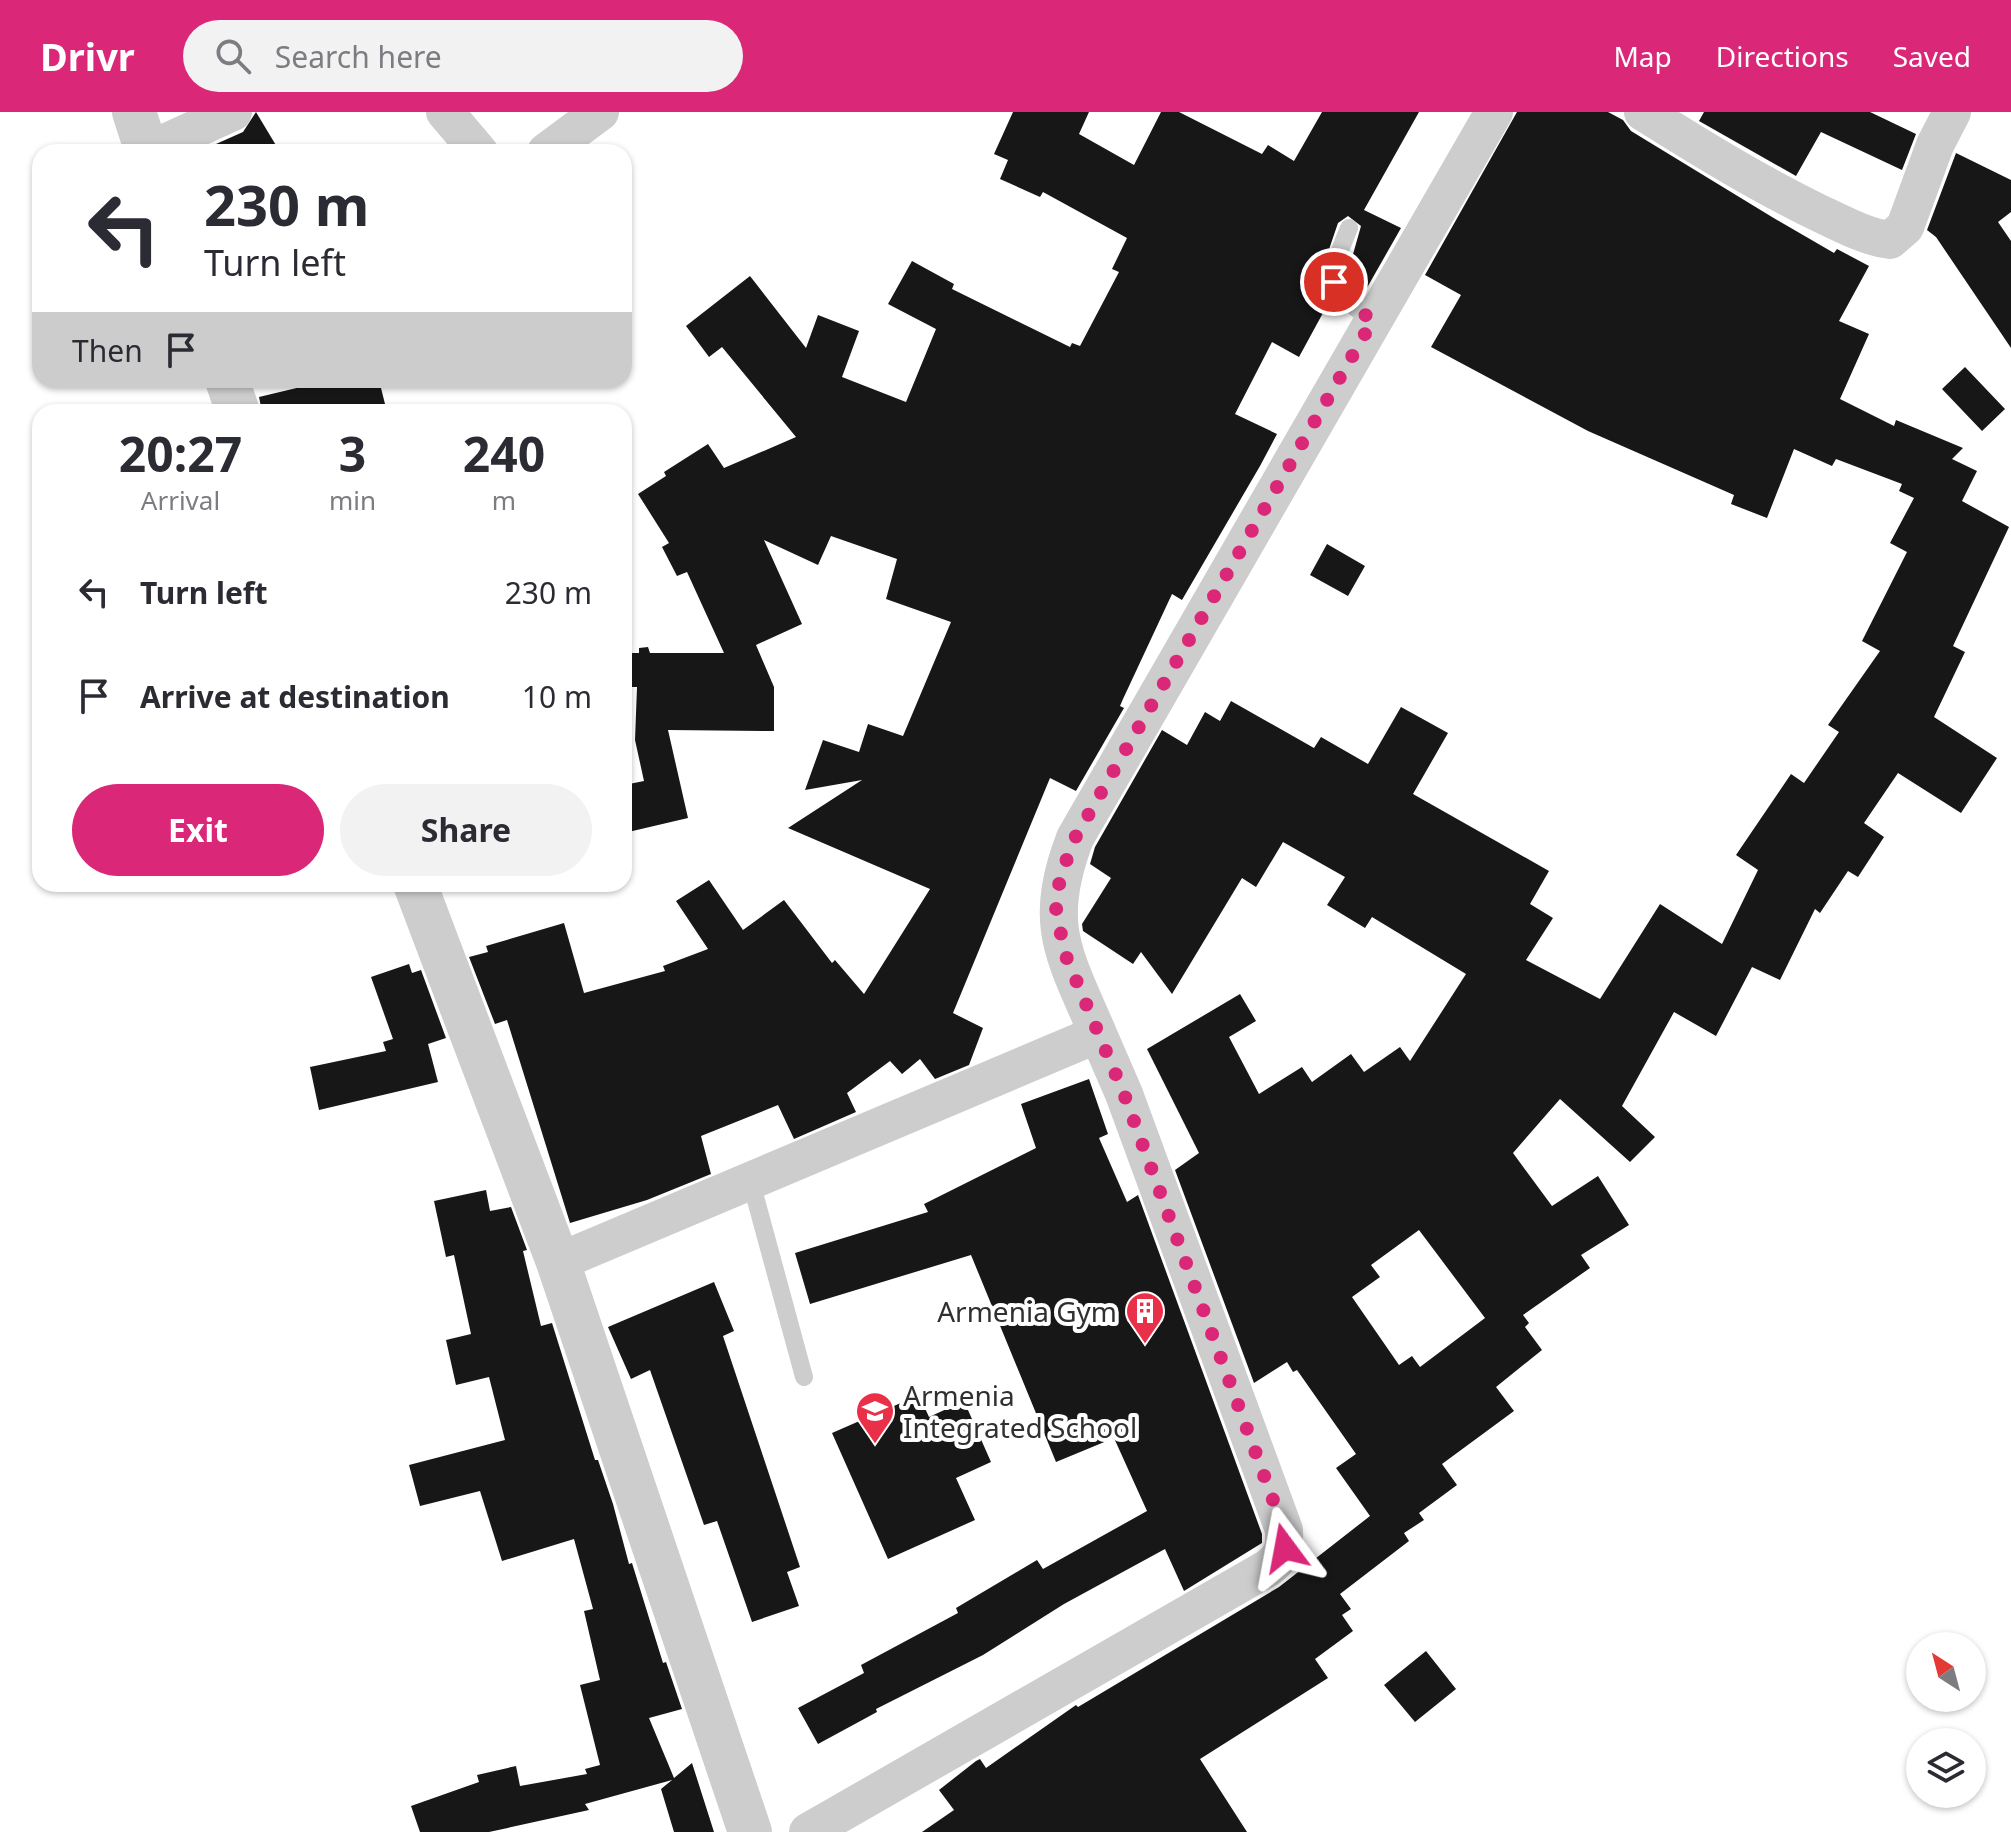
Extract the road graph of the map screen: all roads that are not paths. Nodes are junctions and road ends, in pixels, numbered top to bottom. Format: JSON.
{"nodes":[{"id":1,"x":134,"y":112,"type":"edge"},
{"id":2,"x":233,"y":112,"type":"edge"},
{"id":3,"x":445,"y":112,"type":"edge"},
{"id":4,"x":600,"y":112,"type":"edge"},
{"id":5,"x":1494,"y":112,"type":"edge"},
{"id":6,"x":1643,"y":112,"type":"edge"},
{"id":7,"x":1952,"y":112,"type":"edge"},
{"id":8,"x":144,"y":144,"type":"edge"},
{"id":9,"x":164,"y":144,"type":"edge"},
{"id":10,"x":472,"y":144,"type":"edge"},
{"id":11,"x":557,"y":144,"type":"edge"},
{"id":12,"x":1349,"y":228,"type":"dead end"},
{"id":13,"x":1373,"y":320,"type":"junction"},
{"id":14,"x":418,"y":892,"type":"edge"},
{"id":15,"x":1098,"y":1034,"type":"junction"},
{"id":16,"x":751,"y":1182,"type":"junction"},
{"id":17,"x":558,"y":1262,"type":"junction"},
{"id":18,"x":804,"y":1377,"type":"dead end"},
{"id":19,"x":750,"y":1832,"type":"edge"},
{"id":20,"x":808,"y":1832,"type":"edge"}],
"edges":[{"from":1,"to":8,"type":"street"},
{"from":2,"to":9,"type":"street"},
{"from":3,"to":10,"type":"street"},
{"from":4,"to":11,"type":"street"},
{"from":5,"to":13,"type":"street"},
{"from":6,"to":7,"type":"street"},
{"from":12,"to":13,"type":"lane"},
{"from":13,"to":15,"type":"street"},
{"from":14,"to":17,"type":"street"},
{"from":15,"to":16,"type":"street"},
{"from":15,"to":20,"type":"street"},
{"from":16,"to":17,"type":"street"},
{"from":16,"to":18,"type":"lane"},
{"from":17,"to":19,"type":"street"}]}
